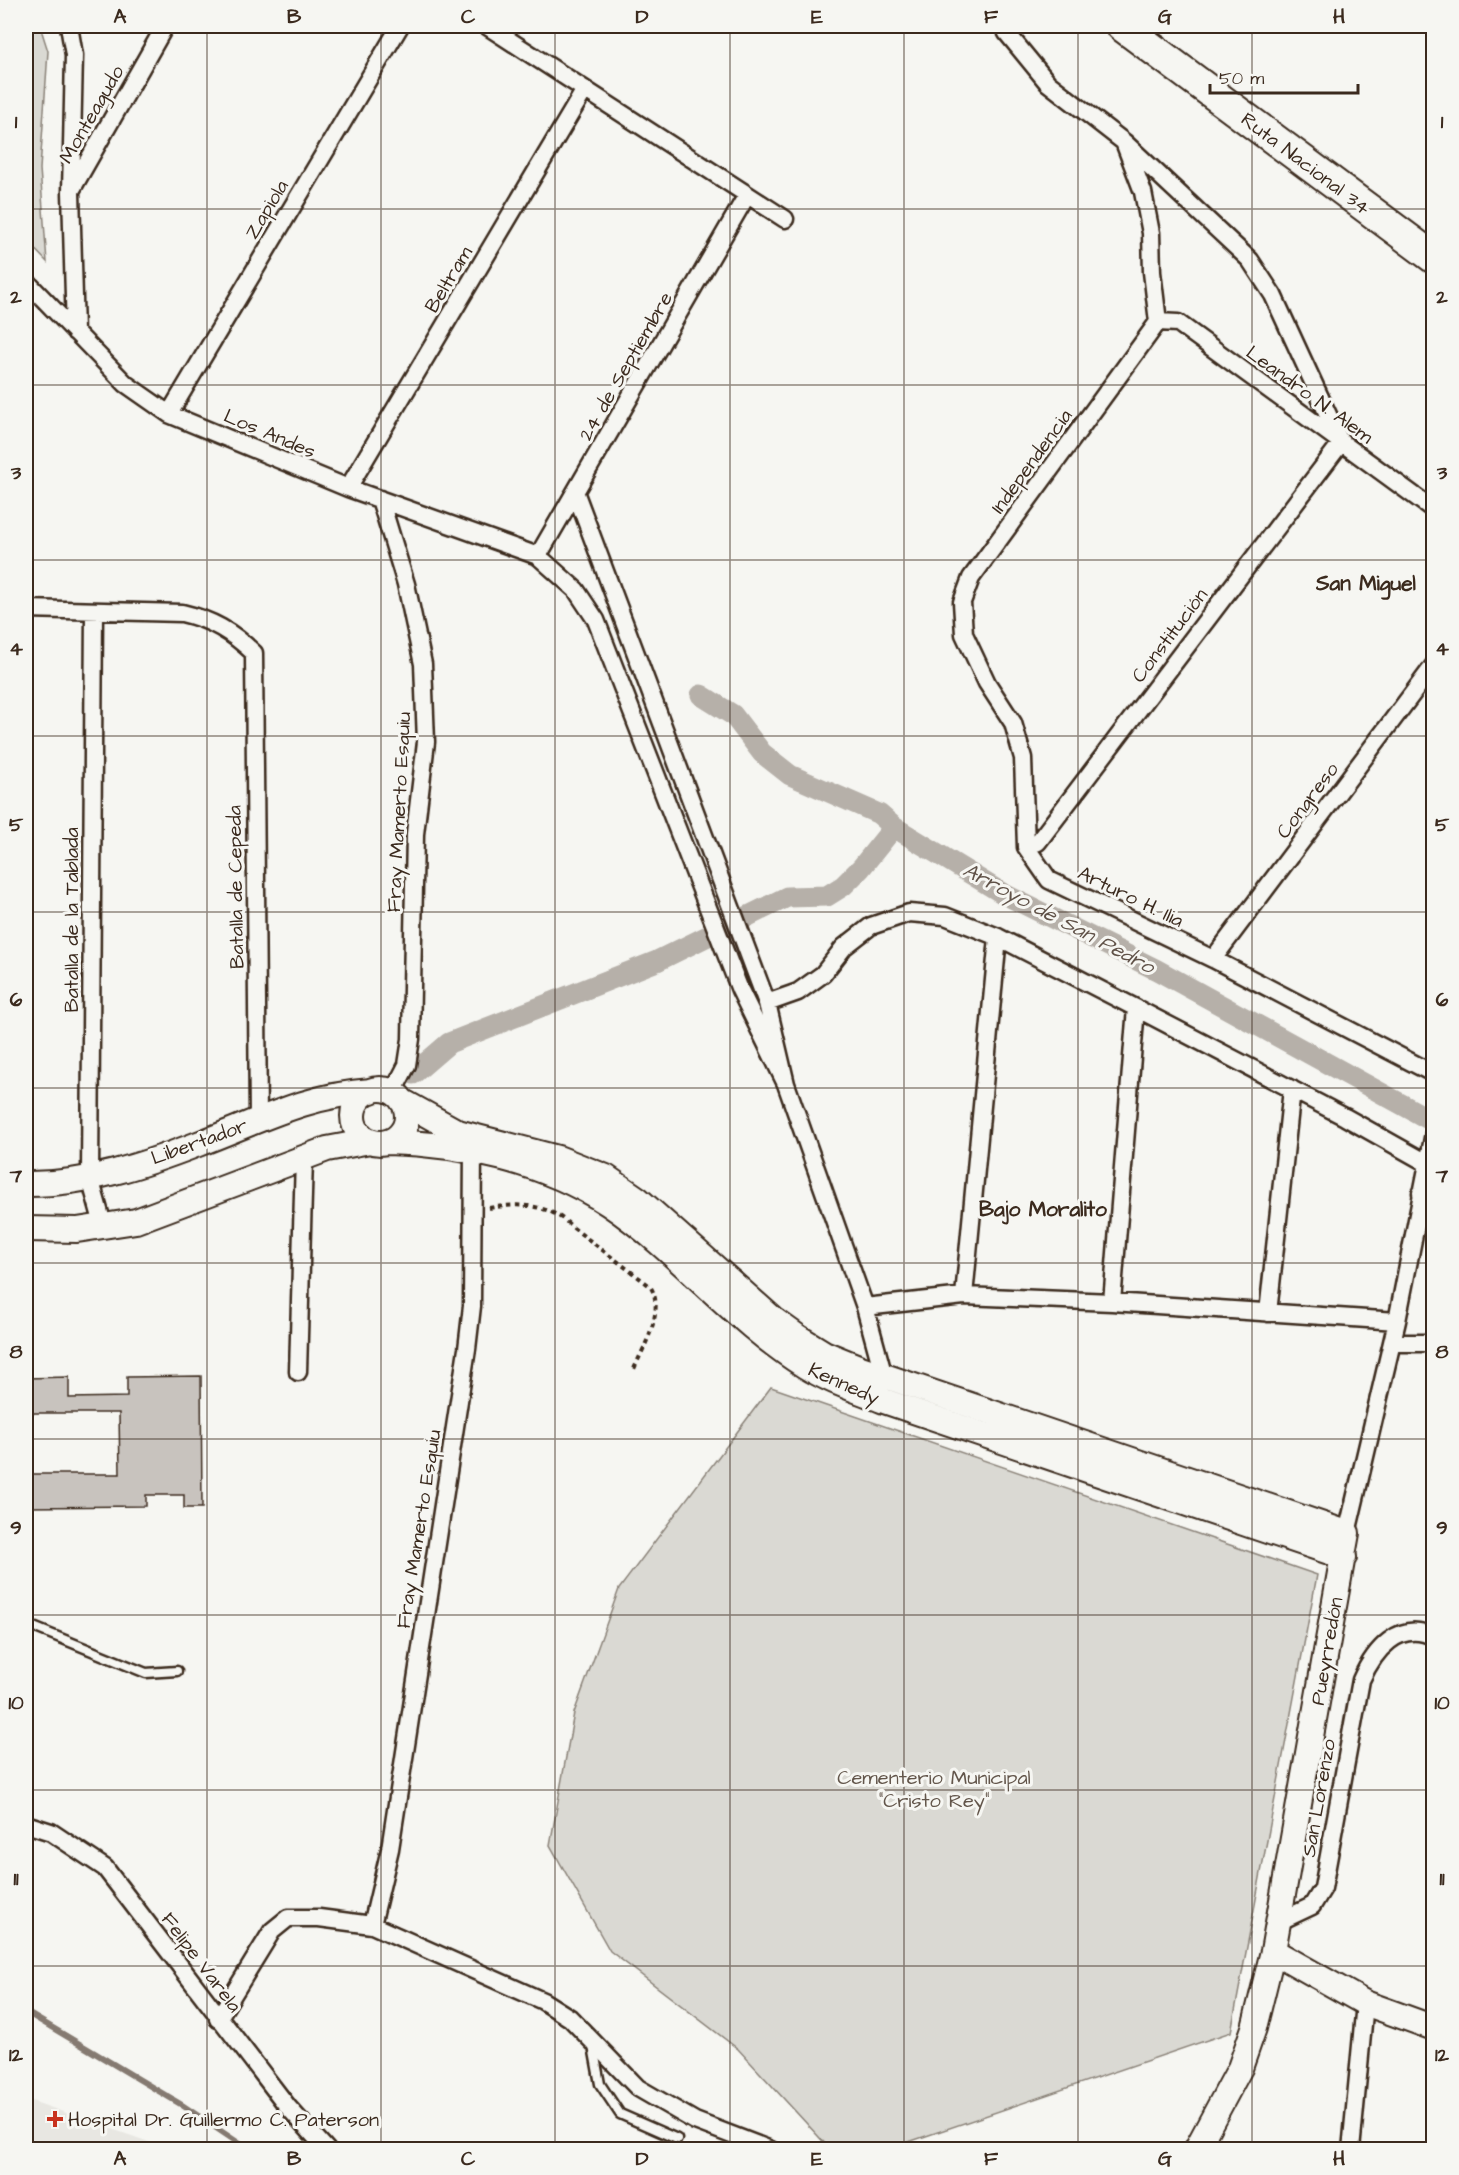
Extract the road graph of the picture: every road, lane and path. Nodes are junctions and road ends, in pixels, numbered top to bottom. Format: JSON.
{"nodes":[{"id":1,"x":69,"y":26,"type":"edge"},
{"id":2,"x":165,"y":26,"type":"edge"},
{"id":3,"x":400,"y":26,"type":"edge"},
{"id":4,"x":486,"y":26,"type":"edge"},
{"id":5,"x":1004,"y":26,"type":"edge"},
{"id":6,"x":1122,"y":26,"type":"edge"},
{"id":7,"x":584,"y":91,"type":"junction"},
{"id":8,"x":1124,"y":142,"type":"junction"},
{"id":9,"x":71,"y":192,"type":"junction"},
{"id":10,"x":747,"y":195,"type":"junction"},
{"id":11,"x":785,"y":219,"type":"dead end"},
{"id":12,"x":1434,"y":258,"type":"edge"},
{"id":13,"x":26,"y":281,"type":"edge"},
{"id":14,"x":1158,"y":322,"type":"junction"},
{"id":15,"x":75,"y":332,"type":"junction"},
{"id":16,"x":169,"y":414,"type":"junction"},
{"id":17,"x":1341,"y":443,"type":"junction"},
{"id":18,"x":348,"y":488,"type":"junction"},
{"id":19,"x":576,"y":494,"type":"junction"},
{"id":20,"x":380,"y":500,"type":"junction"},
{"id":21,"x":1434,"y":510,"type":"edge"},
{"id":22,"x":538,"y":556,"type":"junction"},
{"id":23,"x":26,"y":609,"type":"edge"},
{"id":24,"x":94,"y":611,"type":"junction"},
{"id":25,"x":1434,"y":665,"type":"edge"},
{"id":26,"x":1026,"y":847,"type":"junction"},
{"id":27,"x":998,"y":937,"type":"junction"},
{"id":28,"x":1214,"y":959,"type":"junction"},
{"id":29,"x":766,"y":1003,"type":"junction"},
{"id":30,"x":1136,"y":1008,"type":"junction"},
{"id":31,"x":1434,"y":1074,"type":"edge"},
{"id":32,"x":786,"y":1083,"type":"junction"},
{"id":33,"x":1292,"y":1089,"type":"junction"},
{"id":34,"x":389,"y":1095,"type":"junction"},
{"id":35,"x":258,"y":1120,"type":"junction"},
{"id":36,"x":1432,"y":1138,"type":"edge"},
{"id":37,"x":379,"y":1142,"type":"junction"},
{"id":38,"x":473,"y":1144,"type":"junction"},
{"id":39,"x":304,"y":1158,"type":"junction"},
{"id":40,"x":1431,"y":1166,"type":"edge"},
{"id":41,"x":90,"y":1178,"type":"junction"},
{"id":42,"x":26,"y":1184,"type":"edge"},
{"id":43,"x":1421,"y":1193,"type":"junction"},
{"id":44,"x":473,"y":1210,"type":"junction"},
{"id":45,"x":1434,"y":1218,"type":"edge"},
{"id":46,"x":104,"y":1228,"type":"junction"},
{"id":47,"x":26,"y":1229,"type":"edge"},
{"id":48,"x":963,"y":1296,"type":"junction"},
{"id":49,"x":1112,"y":1302,"type":"junction"},
{"id":50,"x":865,"y":1307,"type":"junction"},
{"id":51,"x":1268,"y":1313,"type":"junction"},
{"id":52,"x":1397,"y":1321,"type":"junction"},
{"id":53,"x":1434,"y":1342,"type":"edge"},
{"id":54,"x":1392,"y":1343,"type":"junction"},
{"id":55,"x":634,"y":1369,"type":"dead end"},
{"id":56,"x":298,"y":1372,"type":"dead end"},
{"id":57,"x":884,"y":1373,"type":"junction"},
{"id":58,"x":884,"y":1401,"type":"junction"},
{"id":59,"x":1345,"y":1545,"type":"junction"},
{"id":60,"x":26,"y":1624,"type":"edge"},
{"id":61,"x":1434,"y":1637,"type":"edge"},
{"id":62,"x":177,"y":1671,"type":"dead end"},
{"id":63,"x":26,"y":1824,"type":"edge"},
{"id":64,"x":1276,"y":1923,"type":"junction"},
{"id":65,"x":372,"y":1925,"type":"junction"},
{"id":66,"x":1273,"y":1951,"type":"junction"},
{"id":67,"x":1365,"y":2003,"type":"junction"},
{"id":68,"x":218,"y":2019,"type":"junction"},
{"id":69,"x":1434,"y":2028,"type":"edge"},
{"id":70,"x":592,"y":2043,"type":"junction"},
{"id":71,"x":677,"y":2139,"type":"dead end"},
{"id":72,"x":327,"y":2149,"type":"edge"},
{"id":73,"x":391,"y":2150,"type":"edge"},
{"id":74,"x":771,"y":2150,"type":"edge"},
{"id":75,"x":1196,"y":2150,"type":"edge"},
{"id":76,"x":1350,"y":2150,"type":"edge"}],
"edges":[{"from":1,"to":9,"type":"street"},
{"from":2,"to":9,"type":"street","name":"Monteagudo"},
{"from":3,"to":16,"type":"street","name":"Zapiola"},
{"from":4,"to":7,"type":"street"},
{"from":5,"to":8,"type":"street"},
{"from":6,"to":12,"type":"highway","name":"Ruta Nacional 34"},
{"from":7,"to":10,"type":"street"},
{"from":7,"to":18,"type":"street","name":"Beltram"},
{"from":8,"to":14,"type":"street"},
{"from":8,"to":17,"type":"street"},
{"from":9,"to":15,"type":"street"},
{"from":10,"to":11,"type":"street"},
{"from":10,"to":19,"type":"street","name":"24 de Septiembre"},
{"from":13,"to":15,"type":"street","name":"Los Andes"},
{"from":14,"to":17,"type":"street","name":"Leandro N. Alem"},
{"from":14,"to":26,"type":"street","name":"Independencia"},
{"from":15,"to":16,"type":"street","name":"Los Andes"},
{"from":16,"to":18,"type":"street","name":"Los Andes"},
{"from":17,"to":21,"type":"street","name":"Leandro N. Alem"},
{"from":17,"to":26,"type":"street","name":"Constitución"},
{"from":18,"to":20,"type":"street","name":"Los Andes"},
{"from":19,"to":22,"type":"street","name":"24 de Septiembre"},
{"from":19,"to":29,"type":"street"},
{"from":20,"to":22,"type":"street","name":"Los Andes"},
{"from":20,"to":34,"type":"street","name":"Fray Mamerto Esquiu"},
{"from":22,"to":32,"type":"street"},
{"from":23,"to":24,"type":"street"},
{"from":24,"to":35,"type":"street","name":"Batalla de Cepeda"},
{"from":24,"to":41,"type":"street","name":"Batalla de la Tablada"},
{"from":25,"to":28,"type":"street","name":"Congreso"},
{"from":26,"to":28,"type":"street","name":"Arturo H. Ilia"},
{"from":27,"to":29,"type":"street"},
{"from":27,"to":30,"type":"street"},
{"from":27,"to":48,"type":"street"},
{"from":28,"to":31,"type":"street","name":"Arturo H. Ilia"},
{"from":29,"to":32,"type":"street"},
{"from":30,"to":33,"type":"street"},
{"from":30,"to":49,"type":"street"},
{"from":32,"to":50,"type":"street"},
{"from":33,"to":40,"type":"street"},
{"from":33,"to":51,"type":"street"},
{"from":34,"to":35,"type":"street","name":"Libertador"},
{"from":34,"to":37,"type":"street"},
{"from":34,"to":37,"type":"street"},
{"from":34,"to":38,"type":"street","name":"Kennedy"},
{"from":35,"to":41,"type":"street","name":"Libertador"},
{"from":36,"to":40,"type":"street","name":"Pueyrredón"},
{"from":37,"to":38,"type":"street","name":"Kennedy"},
{"from":37,"to":39,"type":"street"},
{"from":38,"to":44,"type":"street","name":"Fray Mamerto Esquiu"},
{"from":38,"to":57,"type":"street","name":"Kennedy"},
{"from":38,"to":58,"type":"street","name":"Kennedy"},
{"from":39,"to":46,"type":"street"},
{"from":39,"to":56,"type":"street"},
{"from":40,"to":43,"type":"street","name":"Pueyrredón"},
{"from":41,"to":42,"type":"street","name":"Libertador"},
{"from":41,"to":46,"type":"street","name":"Batalla de la Tablada"},
{"from":43,"to":45,"type":"street"},
{"from":43,"to":52,"type":"street","name":"Pueyrredón"},
{"from":44,"to":55,"type":"path"},
{"from":44,"to":65,"type":"street","name":"Fray Mamerto Esquiu"},
{"from":46,"to":47,"type":"street"},
{"from":48,"to":49,"type":"street"},
{"from":48,"to":50,"type":"street"},
{"from":49,"to":51,"type":"street"},
{"from":50,"to":57,"type":"street"},
{"from":51,"to":52,"type":"street"},
{"from":52,"to":54,"type":"street","name":"Pueyrredón"},
{"from":53,"to":54,"type":"street"},
{"from":54,"to":59,"type":"street","name":"Pueyrredón"},
{"from":57,"to":58,"type":"street"},
{"from":57,"to":59,"type":"street","name":"Kennedy"},
{"from":58,"to":59,"type":"street","name":"Kennedy"},
{"from":59,"to":64,"type":"street","name":"Pueyrredón"},
{"from":60,"to":62,"type":"lane"},
{"from":61,"to":64,"type":"street","name":"San Lorenzo"},
{"from":63,"to":68,"type":"street","name":"Felipe Varela"},
{"from":64,"to":66,"type":"street","name":"Pueyrredón"},
{"from":65,"to":68,"type":"street"},
{"from":65,"to":70,"type":"street"},
{"from":66,"to":67,"type":"street"},
{"from":66,"to":75,"type":"street","name":"Pueyrredón"},
{"from":67,"to":69,"type":"street"},
{"from":67,"to":76,"type":"street"},
{"from":68,"to":72,"type":"street","name":"Felipe Varela"},
{"from":70,"to":71,"type":"lane"},
{"from":70,"to":74,"type":"street"},
{"from":72,"to":73,"type":"path"}]}
